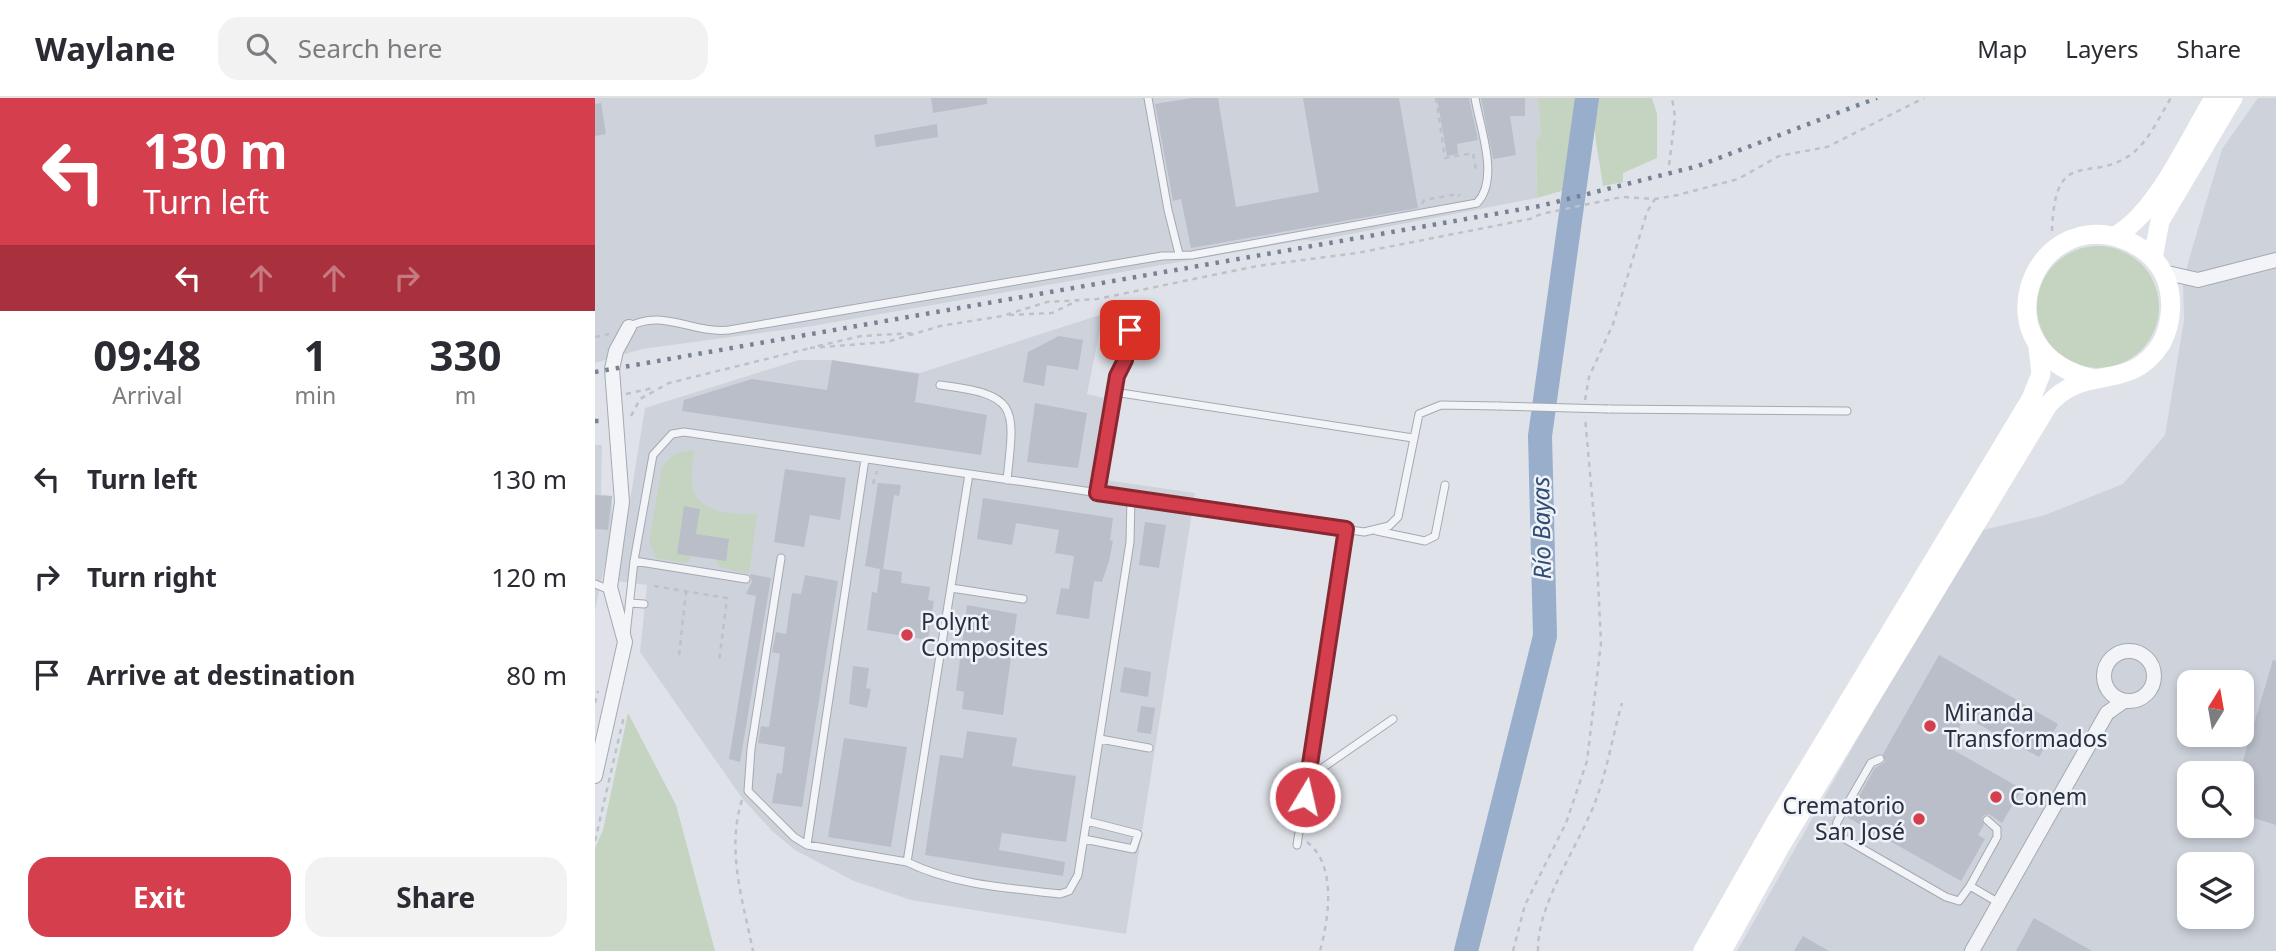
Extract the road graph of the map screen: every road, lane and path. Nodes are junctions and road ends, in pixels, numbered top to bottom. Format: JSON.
{"nodes":[{"id":1,"x":1149,"y":98,"type":"edge"},
{"id":2,"x":1436,"y":98,"type":"edge"},
{"id":3,"x":1475,"y":98,"type":"edge"},
{"id":4,"x":1672,"y":98,"type":"edge"},
{"id":5,"x":1924,"y":98,"type":"edge"},
{"id":6,"x":2171,"y":98,"type":"edge"},
{"id":7,"x":2214,"y":98,"type":"edge"},
{"id":8,"x":2233,"y":98,"type":"edge"},
{"id":9,"x":1669,"y":165,"type":"dead end"},
{"id":10,"x":1476,"y":173,"type":"dead end"},
{"id":11,"x":1464,"y":199,"type":"dead end"},
{"id":12,"x":1655,"y":199,"type":"junction"},
{"id":13,"x":1421,"y":208,"type":"dead end"},
{"id":14,"x":2115,"y":236,"type":"junction"},
{"id":15,"x":2058,"y":247,"type":"junction"},
{"id":16,"x":1179,"y":254,"type":"junction"},
{"id":17,"x":2276,"y":260,"type":"edge"},
{"id":18,"x":2158,"y":265,"type":"junction"},
{"id":19,"x":2198,"y":281,"type":"junction"},
{"id":20,"x":1080,"y":299,"type":"junction"},
{"id":21,"x":2171,"y":304,"type":"junction"},
{"id":22,"x":1002,"y":316,"type":"junction"},
{"id":23,"x":629,"y":327,"type":"joint"},
{"id":24,"x":1130,"y":330,"type":"dead end"},
{"id":25,"x":918,"y":333,"type":"junction"},
{"id":26,"x":2038,"y":345,"type":"junction"},
{"id":27,"x":810,"y":348,"type":"junction"},
{"id":28,"x":2094,"y":379,"type":"junction"},
{"id":29,"x":940,"y":385,"type":"dead end"},
{"id":30,"x":659,"y":387,"type":"junction"},
{"id":31,"x":1114,"y":392,"type":"junction"},
{"id":32,"x":613,"y":398,"type":"junction"},
{"id":33,"x":1847,"y":411,"type":"dead end"},
{"id":34,"x":1413,"y":438,"type":"junction"},
{"id":35,"x":618,"y":445,"type":"junction"},
{"id":36,"x":865,"y":459,"type":"junction"},
{"id":37,"x":969,"y":474,"type":"junction"},
{"id":38,"x":1007,"y":480,"type":"junction"},
{"id":39,"x":1445,"y":485,"type":"dead end"},
{"id":40,"x":1097,"y":493,"type":"junction"},
{"id":41,"x":1131,"y":498,"type":"junction"},
{"id":42,"x":1346,"y":529,"type":"junction"},
{"id":43,"x":1377,"y":531,"type":"junction"},
{"id":44,"x":782,"y":558,"type":"dead end"},
{"id":45,"x":634,"y":561,"type":"junction"},
{"id":46,"x":746,"y":579,"type":"dead end"},
{"id":47,"x":595,"y":584,"type":"edge"},
{"id":48,"x":654,"y":586,"type":"dead end"},
{"id":49,"x":951,"y":588,"type":"junction"},
{"id":50,"x":611,"y":590,"type":"junction"},
{"id":51,"x":686,"y":592,"type":"junction"},
{"id":52,"x":1023,"y":599,"type":"dead end"},
{"id":53,"x":631,"y":603,"type":"junction"},
{"id":54,"x":644,"y":604,"type":"dead end"},
{"id":55,"x":625,"y":642,"type":"junction"},
{"id":56,"x":679,"y":655,"type":"dead end"},
{"id":57,"x":719,"y":662,"type":"dead end"},
{"id":58,"x":2108,"y":690,"type":"junction"},
{"id":59,"x":598,"y":691,"type":"dead end"},
{"id":60,"x":2124,"y":701,"type":"junction"},
{"id":61,"x":595,"y":703,"type":"edge"},
{"id":62,"x":1622,"y":703,"type":"dead end"},
{"id":63,"x":2107,"y":713,"type":"junction"},
{"id":64,"x":624,"y":716,"type":"dead end"},
{"id":65,"x":1393,"y":719,"type":"dead end"},
{"id":66,"x":1100,"y":739,"type":"junction"},
{"id":67,"x":1149,"y":748,"type":"dead end"},
{"id":68,"x":1880,"y":759,"type":"dead end"},
{"id":69,"x":595,"y":776,"type":"edge"},
{"id":70,"x":1308,"y":778,"type":"junction"},
{"id":71,"x":748,"y":791,"type":"junction"},
{"id":72,"x":1987,"y":820,"type":"dead end"},
{"id":73,"x":1087,"y":821,"type":"junction"},
{"id":74,"x":1299,"y":835,"type":"junction"},
{"id":75,"x":1084,"y":839,"type":"junction"},
{"id":76,"x":595,"y":842,"type":"edge"},
{"id":77,"x":807,"y":845,"type":"junction"},
{"id":78,"x":1297,"y":845,"type":"dead end"},
{"id":79,"x":907,"y":862,"type":"junction"},
{"id":80,"x":1970,"y":886,"type":"junction"},
{"id":81,"x":1999,"y":903,"type":"junction"},
{"id":82,"x":753,"y":951,"type":"edge"},
{"id":83,"x":1320,"y":951,"type":"edge"},
{"id":84,"x":1513,"y":951,"type":"edge"},
{"id":85,"x":1538,"y":951,"type":"edge"},
{"id":86,"x":1703,"y":951,"type":"edge"},
{"id":87,"x":1722,"y":951,"type":"edge"},
{"id":88,"x":1972,"y":951,"type":"edge"}],
"edges":[{"from":1,"to":16,"type":"lane"},
{"from":2,"to":10,"type":"path"},
{"from":3,"to":16,"type":"lane"},
{"from":4,"to":9,"type":"path"},
{"from":5,"to":12,"type":"path"},
{"from":6,"to":15,"type":"path"},
{"from":7,"to":14,"type":"street"},
{"from":8,"to":18,"type":"street"},
{"from":11,"to":13,"type":"path"},
{"from":12,"to":20,"type":"path"},
{"from":12,"to":84,"type":"path"},
{"from":14,"to":15,"type":"street"},
{"from":14,"to":18,"type":"street"},
{"from":15,"to":26,"type":"street"},
{"from":16,"to":23,"type":"lane"},
{"from":17,"to":19,"type":"street"},
{"from":18,"to":19,"type":"street"},
{"from":18,"to":21,"type":"street"},
{"from":19,"to":21,"type":"street"},
{"from":20,"to":22,"type":"path"},
{"from":20,"to":22,"type":"path"},
{"from":21,"to":28,"type":"street"},
{"from":22,"to":25,"type":"path"},
{"from":23,"to":32,"type":"street"},
{"from":24,"to":31,"type":"lane"},
{"from":25,"to":27,"type":"path"},
{"from":25,"to":27,"type":"path"},
{"from":26,"to":28,"type":"street"},
{"from":26,"to":86,"type":"street"},
{"from":27,"to":30,"type":"path"},
{"from":28,"to":87,"type":"street"},
{"from":29,"to":38,"type":"lane"},
{"from":30,"to":32,"type":"path"},
{"from":30,"to":35,"type":"path"},
{"from":31,"to":34,"type":"lane"},
{"from":31,"to":40,"type":"lane"},
{"from":32,"to":35,"type":"street"},
{"from":33,"to":34,"type":"lane","bridge":true},
{"from":34,"to":43,"type":"lane"},
{"from":35,"to":50,"type":"street"},
{"from":36,"to":37,"type":"lane"},
{"from":36,"to":45,"type":"lane"},
{"from":36,"to":77,"type":"lane"},
{"from":37,"to":38,"type":"lane"},
{"from":37,"to":49,"type":"lane"},
{"from":38,"to":40,"type":"lane"},
{"from":39,"to":43,"type":"lane"},
{"from":40,"to":41,"type":"lane"},
{"from":41,"to":42,"type":"lane"},
{"from":41,"to":66,"type":"lane"},
{"from":42,"to":43,"type":"lane"},
{"from":42,"to":70,"type":"lane"},
{"from":44,"to":71,"type":"lane"},
{"from":45,"to":46,"type":"lane"},
{"from":45,"to":53,"type":"lane"},
{"from":47,"to":50,"type":"lane"},
{"from":48,"to":51,"type":"path"},
{"from":49,"to":52,"type":"lane"},
{"from":49,"to":79,"type":"lane"},
{"from":50,"to":55,"type":"street"},
{"from":51,"to":56,"type":"path"},
{"from":51,"to":57,"type":"path"},
{"from":53,"to":54,"type":"lane"},
{"from":53,"to":55,"type":"lane"},
{"from":55,"to":69,"type":"street"},
{"from":58,"to":60,"type":"street"},
{"from":58,"to":60,"type":"street"},
{"from":58,"to":63,"type":"street"},
{"from":59,"to":61,"type":"path"},
{"from":60,"to":63,"type":"street"},
{"from":62,"to":85,"type":"path"},
{"from":63,"to":81,"type":"street"},
{"from":64,"to":76,"type":"path"},
{"from":65,"to":70,"type":"lane"},
{"from":66,"to":67,"type":"lane"},
{"from":66,"to":73,"type":"lane"},
{"from":68,"to":80,"type":"lane"},
{"from":70,"to":74,"type":"lane"},
{"from":71,"to":77,"type":"lane"},
{"from":71,"to":82,"type":"path"},
{"from":72,"to":80,"type":"lane"},
{"from":73,"to":75,"type":"lane"},
{"from":73,"to":75,"type":"lane"},
{"from":74,"to":78,"type":"lane"},
{"from":74,"to":83,"type":"path"},
{"from":75,"to":79,"type":"lane"},
{"from":77,"to":79,"type":"lane"},
{"from":80,"to":81,"type":"lane"},
{"from":81,"to":88,"type":"street"}]}
